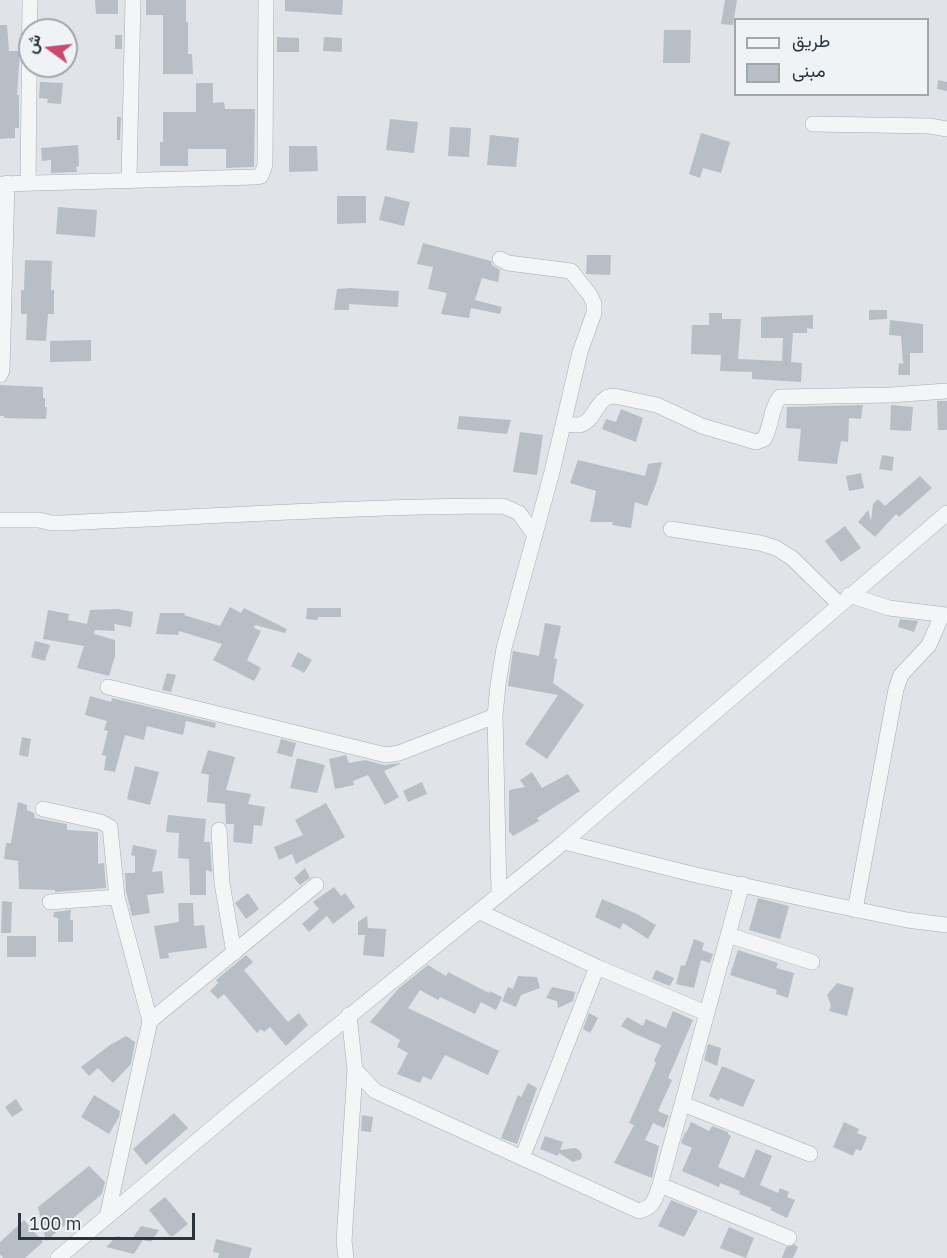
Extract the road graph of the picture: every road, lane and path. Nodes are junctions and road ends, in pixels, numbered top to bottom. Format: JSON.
{"nodes":[{"id":1,"x":30,"y":0,"type":"edge"},
{"id":2,"x":133,"y":0,"type":"edge"},
{"id":3,"x":266,"y":0,"type":"edge"},
{"id":4,"x":813,"y":124,"type":"dead end"},
{"id":5,"x":947,"y":129,"type":"edge"},
{"id":6,"x":129,"y":179,"type":"junction"},
{"id":7,"x":28,"y":183,"type":"junction"},
{"id":8,"x":3,"y":184,"type":"edge"},
{"id":9,"x":500,"y":259,"type":"dead end"},
{"id":10,"x":0,"y":375,"type":"edge"},
{"id":11,"x":947,"y":391,"type":"edge"},
{"id":12,"x":564,"y":424,"type":"junction"},
{"id":13,"x":947,"y":513,"type":"edge"},
{"id":14,"x":0,"y":520,"type":"edge"},
{"id":15,"x":671,"y":530,"type":"dead end"},
{"id":16,"x":535,"y":535,"type":"junction"},
{"id":17,"x":844,"y":600,"type":"junction"},
{"id":18,"x":944,"y":615,"type":"edge"},
{"id":19,"x":108,"y":687,"type":"dead end"},
{"id":20,"x":495,"y":716,"type":"junction"},
{"id":21,"x":43,"y":809,"type":"dead end"},
{"id":22,"x":219,"y":830,"type":"dead end"},
{"id":23,"x":564,"y":842,"type":"junction"},
{"id":24,"x":742,"y":884,"type":"junction"},
{"id":25,"x":315,"y":885,"type":"dead end"},
{"id":26,"x":499,"y":893,"type":"junction"},
{"id":27,"x":117,"y":897,"type":"junction"},
{"id":28,"x":50,"y":902,"type":"dead end"},
{"id":29,"x":855,"y":910,"type":"junction"},
{"id":30,"x":480,"y":912,"type":"junction"},
{"id":31,"x":947,"y":925,"type":"edge"},
{"id":32,"x":728,"y":935,"type":"junction"},
{"id":33,"x":234,"y":953,"type":"junction"},
{"id":34,"x":812,"y":962,"type":"dead end"},
{"id":35,"x":597,"y":967,"type":"junction"},
{"id":36,"x":706,"y":1013,"type":"junction"},
{"id":37,"x":349,"y":1015,"type":"junction"},
{"id":38,"x":150,"y":1021,"type":"junction"},
{"id":39,"x":355,"y":1070,"type":"junction"},
{"id":40,"x":683,"y":1104,"type":"junction"},
{"id":41,"x":810,"y":1155,"type":"dead end"},
{"id":42,"x":522,"y":1158,"type":"junction"},
{"id":43,"x":660,"y":1185,"type":"junction"},
{"id":44,"x":108,"y":1217,"type":"junction"},
{"id":45,"x":789,"y":1238,"type":"dead end"},
{"id":46,"x":58,"y":1258,"type":"edge"},
{"id":47,"x":346,"y":1258,"type":"edge"}],
"edges":[{"from":1,"to":7,"type":"street"},
{"from":2,"to":6,"type":"street"},
{"from":3,"to":6,"type":"street"},
{"from":4,"to":5,"type":"street"},
{"from":6,"to":7,"type":"street"},
{"from":7,"to":8,"type":"street"},
{"from":8,"to":10,"type":"street"},
{"from":9,"to":12,"type":"street"},
{"from":11,"to":12,"type":"street"},
{"from":12,"to":16,"type":"street"},
{"from":13,"to":17,"type":"street"},
{"from":14,"to":16,"type":"street"},
{"from":15,"to":17,"type":"street"},
{"from":16,"to":20,"type":"street"},
{"from":17,"to":18,"type":"street"},
{"from":17,"to":23,"type":"street"},
{"from":18,"to":29,"type":"street"},
{"from":19,"to":20,"type":"street"},
{"from":20,"to":26,"type":"street"},
{"from":21,"to":27,"type":"street"},
{"from":22,"to":33,"type":"street"},
{"from":23,"to":24,"type":"street"},
{"from":23,"to":26,"type":"street"},
{"from":24,"to":29,"type":"street"},
{"from":24,"to":32,"type":"street"},
{"from":25,"to":33,"type":"street"},
{"from":26,"to":30,"type":"street"},
{"from":27,"to":28,"type":"street"},
{"from":27,"to":38,"type":"street"},
{"from":29,"to":31,"type":"street"},
{"from":30,"to":35,"type":"street"},
{"from":30,"to":37,"type":"street"},
{"from":32,"to":34,"type":"street"},
{"from":32,"to":36,"type":"street"},
{"from":33,"to":38,"type":"street"},
{"from":35,"to":36,"type":"street"},
{"from":35,"to":42,"type":"street"},
{"from":36,"to":40,"type":"street"},
{"from":37,"to":39,"type":"street"},
{"from":37,"to":44,"type":"street"},
{"from":38,"to":44,"type":"street"},
{"from":39,"to":42,"type":"street"},
{"from":39,"to":47,"type":"street"},
{"from":40,"to":41,"type":"street"},
{"from":40,"to":43,"type":"street"},
{"from":42,"to":43,"type":"street"},
{"from":43,"to":45,"type":"street"},
{"from":44,"to":46,"type":"street"}]}
